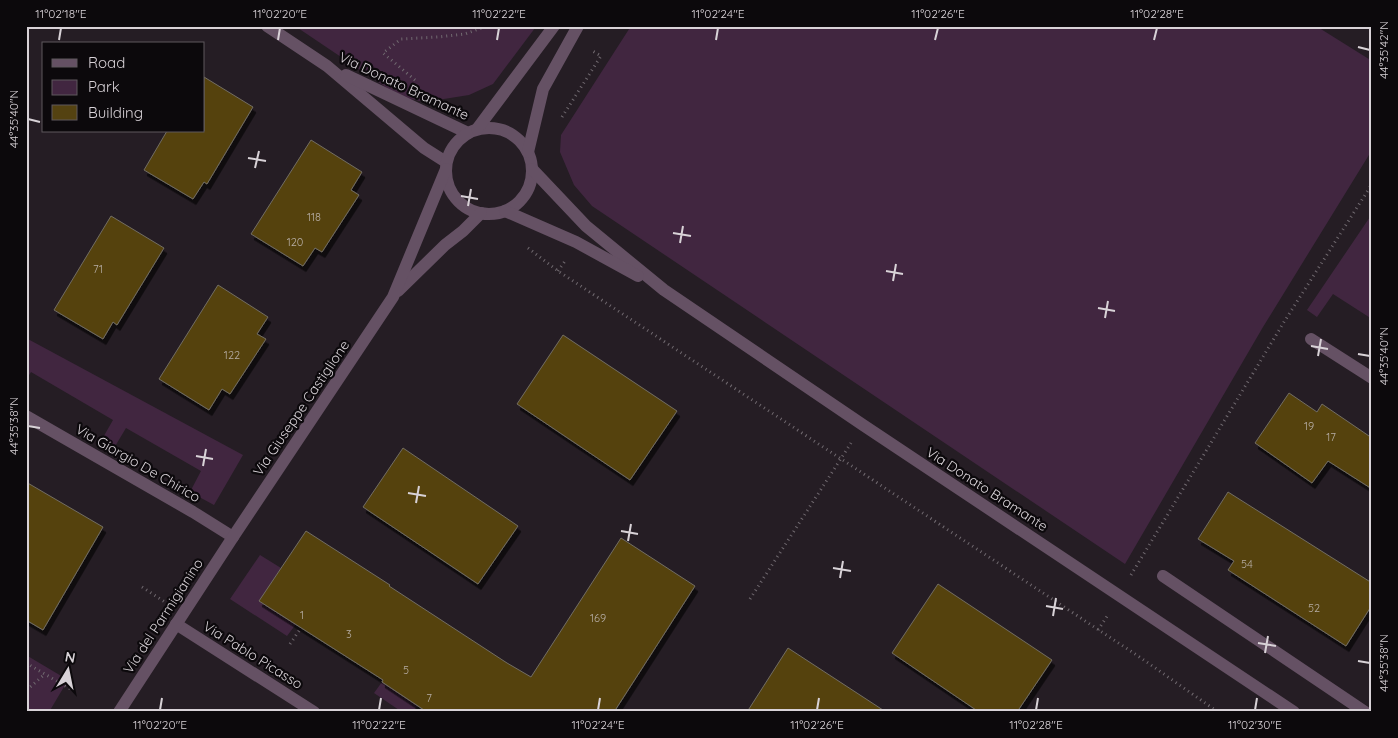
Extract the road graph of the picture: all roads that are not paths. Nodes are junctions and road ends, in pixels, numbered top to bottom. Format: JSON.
{"nodes":[{"id":1,"x":267,"y":26,"type":"edge"},
{"id":2,"x":554,"y":26,"type":"edge"},
{"id":3,"x":578,"y":26,"type":"edge"},
{"id":4,"x":327,"y":66,"type":"junction"},
{"id":5,"x":472,"y":131,"type":"junction"},
{"id":6,"x":528,"y":152,"type":"junction"},
{"id":7,"x":446,"y":165,"type":"junction"},
{"id":8,"x":532,"y":169,"type":"junction"},
{"id":9,"x":505,"y":211,"type":"junction"},
{"id":10,"x":481,"y":213,"type":"junction"},
{"id":11,"x":664,"y":290,"type":"junction"},
{"id":12,"x":393,"y":297,"type":"junction"},
{"id":13,"x":1311,"y":339,"type":"dead end"},
{"id":14,"x":1372,"y":378,"type":"edge"},
{"id":15,"x":26,"y":416,"type":"edge"},
{"id":16,"x":233,"y":537,"type":"junction"},
{"id":17,"x":1163,"y":576,"type":"road end"},
{"id":18,"x":176,"y":624,"type":"junction"},
{"id":19,"x":119,"y":712,"type":"edge"},
{"id":20,"x":314,"y":712,"type":"edge"},
{"id":21,"x":1294,"y":712,"type":"edge"},
{"id":22,"x":1365,"y":712,"type":"edge"}],
"edges":[{"from":1,"to":4,"type":"street","name":"Via Donato Bramante"},
{"from":2,"to":5,"type":"street"},
{"from":3,"to":6,"type":"street"},
{"from":4,"to":5,"type":"street","name":"Via Donato Bramante"},
{"from":4,"to":7,"type":"street","name":"Via Donato Bramante"},
{"from":5,"to":6,"type":"street"},
{"from":5,"to":7,"type":"street"},
{"from":6,"to":8,"type":"street"},
{"from":7,"to":10,"type":"street"},
{"from":7,"to":12,"type":"street","name":"Via Giuseppe Castiglione"},
{"from":8,"to":9,"type":"street"},
{"from":8,"to":11,"type":"street","name":"Via Donato Bramante"},
{"from":9,"to":10,"type":"street"},
{"from":9,"to":11,"type":"street","name":"Via Donato Bramante"},
{"from":10,"to":12,"type":"street","name":"Via Giuseppe Castiglione"},
{"from":11,"to":21,"type":"street","name":"Via Donato Bramante"},
{"from":12,"to":16,"type":"street","name":"Via Giuseppe Castiglione"},
{"from":13,"to":14,"type":"street"},
{"from":15,"to":16,"type":"street","name":"Via Giorgio De Chirico"},
{"from":16,"to":18,"type":"street","name":"Via del Parmigianino"},
{"from":17,"to":22,"type":"street"},
{"from":18,"to":19,"type":"street","name":"Via del Parmigianino"},
{"from":18,"to":20,"type":"street","name":"Via Pablo Picasso"}]}
